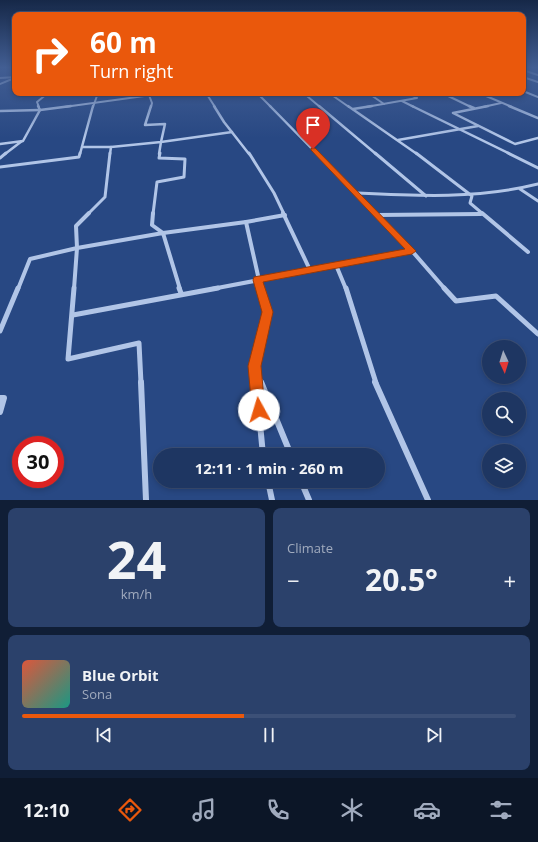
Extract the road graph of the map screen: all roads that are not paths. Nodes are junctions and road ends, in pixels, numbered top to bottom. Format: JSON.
{"nodes":[{"id":1,"x":526,"y":92,"type":"edge"},
{"id":2,"x":44,"y":96,"type":"edge"},
{"id":3,"x":97,"y":96,"type":"edge"},
{"id":4,"x":142,"y":96,"type":"edge"},
{"id":5,"x":149,"y":96,"type":"edge"},
{"id":6,"x":208,"y":96,"type":"edge"},
{"id":7,"x":260,"y":96,"type":"edge"},
{"id":8,"x":307,"y":96,"type":"edge"},
{"id":9,"x":333,"y":96,"type":"edge"},
{"id":10,"x":372,"y":96,"type":"edge"},
{"id":11,"x":413,"y":96,"type":"edge"},
{"id":12,"x":448,"y":96,"type":"edge"},
{"id":13,"x":486,"y":96,"type":"edge"},
{"id":14,"x":538,"y":97,"type":"edge"},
{"id":15,"x":402,"y":101,"type":"junction"},
{"id":16,"x":94,"y":103,"type":"junction"},
{"id":17,"x":501,"y":103,"type":"junction"},
{"id":18,"x":384,"y":104,"type":"junction"},
{"id":19,"x":474,"y":108,"type":"junction"},
{"id":20,"x":352,"y":109,"type":"junction"},
{"id":21,"x":40,"y":110,"type":"junction"},
{"id":22,"x":0,"y":112,"type":"edge"},
{"id":23,"x":538,"y":118,"type":"edge"},
{"id":24,"x":478,"y":126,"type":"junction"},
{"id":25,"x":459,"y":129,"type":"junction"},
{"id":26,"x":232,"y":132,"type":"junction"},
{"id":27,"x":538,"y":138,"type":"edge"},
{"id":28,"x":398,"y":140,"type":"junction"},
{"id":29,"x":23,"y":141,"type":"junction"},
{"id":30,"x":161,"y":142,"type":"junction"},
{"id":31,"x":0,"y":144,"type":"edge"},
{"id":32,"x":83,"y":147,"type":"junction"},
{"id":33,"x":111,"y":147,"type":"junction"},
{"id":34,"x":0,"y":158,"type":"edge"},
{"id":35,"x":0,"y":167,"type":"edge"},
{"id":36,"x":538,"y":168,"type":"edge"},
{"id":37,"x":538,"y":184,"type":"edge"},
{"id":38,"x":520,"y":189,"type":"junction"},
{"id":39,"x":356,"y":193,"type":"junction"},
{"id":40,"x":426,"y":196,"type":"junction"},
{"id":41,"x":472,"y":196,"type":"junction"},
{"id":42,"x":538,"y":201,"type":"edge"},
{"id":43,"x":482,"y":214,"type":"junction"},
{"id":44,"x":285,"y":215,"type":"junction"},
{"id":45,"x":377,"y":215,"type":"junction"},
{"id":46,"x":246,"y":222,"type":"junction"},
{"id":47,"x":163,"y":234,"type":"junction"},
{"id":48,"x":77,"y":248,"type":"junction"},
{"id":49,"x":412,"y":251,"type":"junction"},
{"id":50,"x":528,"y":252,"type":"dead end"},
{"id":51,"x":336,"y":265,"type":"junction"},
{"id":52,"x":310,"y":270,"type":"junction"},
{"id":53,"x":258,"y":280,"type":"junction"},
{"id":54,"x":181,"y":294,"type":"junction"},
{"id":55,"x":73,"y":315,"type":"junction"},
{"id":56,"x":0,"y":331,"type":"edge"},
{"id":57,"x":538,"y":334,"type":"edge"},
{"id":58,"x":254,"y":366,"type":"junction"},
{"id":59,"x":0,"y":398,"type":"edge"},
{"id":60,"x":0,"y":412,"type":"edge"},
{"id":61,"x":262,"y":448,"type":"edge"},
{"id":62,"x":288,"y":448,"type":"edge"},
{"id":63,"x":269,"y":488,"type":"edge"},
{"id":64,"x":305,"y":488,"type":"edge"},
{"id":65,"x":146,"y":500,"type":"edge"},
{"id":66,"x":272,"y":500,"type":"edge"},
{"id":67,"x":309,"y":500,"type":"edge"},
{"id":68,"x":428,"y":500,"type":"edge"}],
"edges":[{"from":1,"to":14,"type":"street"},
{"from":2,"to":21,"type":"street"},
{"from":3,"to":16,"type":"street"},
{"from":4,"to":16,"type":"street"},
{"from":5,"to":30,"type":"street"},
{"from":6,"to":26,"type":"street"},
{"from":7,"to":39,"type":"street"},
{"from":8,"to":40,"type":"street"},
{"from":9,"to":20,"type":"street"},
{"from":10,"to":18,"type":"street"},
{"from":11,"to":15,"type":"street"},
{"from":12,"to":19,"type":"street"},
{"from":13,"to":17,"type":"street"},
{"from":15,"to":18,"type":"street"},
{"from":15,"to":25,"type":"street"},
{"from":16,"to":21,"type":"street"},
{"from":16,"to":32,"type":"street"},
{"from":17,"to":19,"type":"street"},
{"from":17,"to":23,"type":"street"},
{"from":18,"to":20,"type":"street"},
{"from":19,"to":24,"type":"street"},
{"from":20,"to":28,"type":"street"},
{"from":21,"to":22,"type":"street"},
{"from":21,"to":29,"type":"street"},
{"from":24,"to":25,"type":"street"},
{"from":24,"to":27,"type":"street"},
{"from":25,"to":28,"type":"street"},
{"from":25,"to":36,"type":"street"},
{"from":26,"to":30,"type":"street"},
{"from":26,"to":44,"type":"street"},
{"from":28,"to":41,"type":"street"},
{"from":29,"to":31,"type":"street"},
{"from":29,"to":34,"type":"street"},
{"from":30,"to":33,"type":"street"},
{"from":30,"to":47,"type":"street"},
{"from":32,"to":33,"type":"street"},
{"from":32,"to":35,"type":"street"},
{"from":33,"to":48,"type":"street"},
{"from":37,"to":38,"type":"street"},
{"from":38,"to":41,"type":"street"},
{"from":38,"to":42,"type":"street"},
{"from":39,"to":40,"type":"street"},
{"from":39,"to":45,"type":"street"},
{"from":40,"to":41,"type":"street"},
{"from":41,"to":43,"type":"street"},
{"from":43,"to":45,"type":"street"},
{"from":43,"to":50,"type":"street"},
{"from":44,"to":46,"type":"street"},
{"from":44,"to":52,"type":"street"},
{"from":45,"to":49,"type":"street"},
{"from":46,"to":47,"type":"street"},
{"from":46,"to":53,"type":"street"},
{"from":47,"to":48,"type":"street"},
{"from":47,"to":54,"type":"street"},
{"from":48,"to":55,"type":"street"},
{"from":48,"to":56,"type":"street"},
{"from":49,"to":51,"type":"street"},
{"from":49,"to":57,"type":"street"},
{"from":51,"to":52,"type":"street"},
{"from":51,"to":68,"type":"street"},
{"from":52,"to":53,"type":"street"},
{"from":53,"to":54,"type":"street"},
{"from":53,"to":58,"type":"street"},
{"from":54,"to":55,"type":"street"},
{"from":55,"to":65,"type":"street"},
{"from":58,"to":61,"type":"street"},
{"from":58,"to":62,"type":"street"},
{"from":59,"to":60,"type":"street"},
{"from":63,"to":66,"type":"street"},
{"from":64,"to":67,"type":"street"}]}
